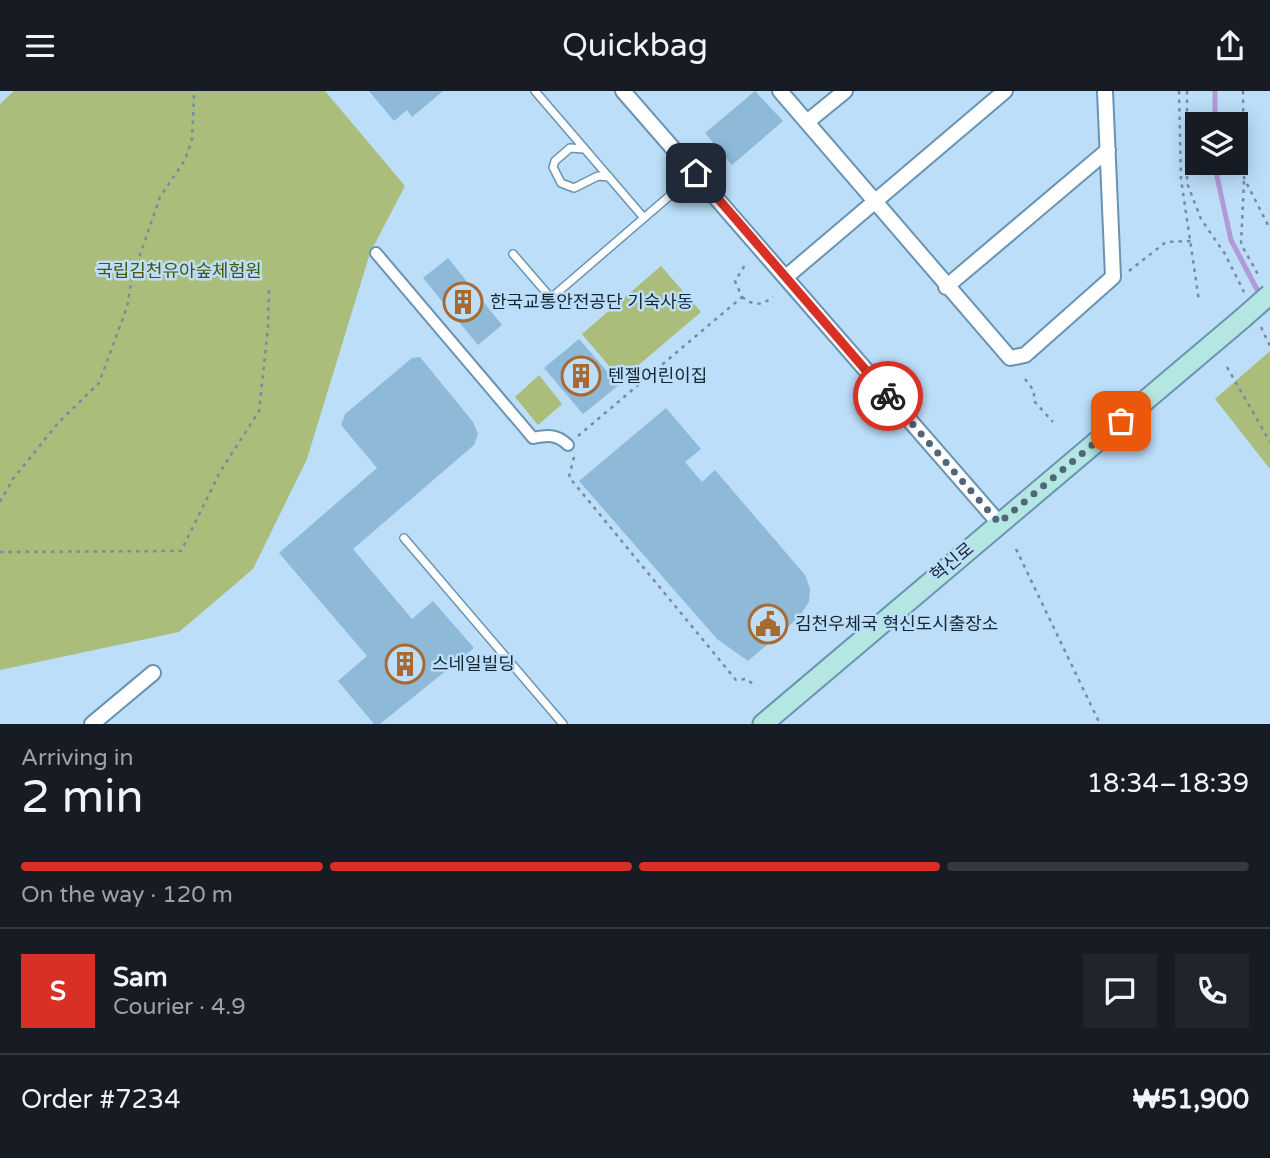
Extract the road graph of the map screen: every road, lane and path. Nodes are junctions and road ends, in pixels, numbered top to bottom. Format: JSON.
{"nodes":[{"id":1,"x":191,"y":91,"type":"edge"},
{"id":2,"x":535,"y":91,"type":"edge"},
{"id":3,"x":623,"y":91,"type":"edge"},
{"id":4,"x":780,"y":91,"type":"edge"},
{"id":5,"x":845,"y":91,"type":"edge"},
{"id":6,"x":1005,"y":91,"type":"edge"},
{"id":7,"x":1105,"y":91,"type":"edge"},
{"id":8,"x":1179,"y":91,"type":"edge"},
{"id":9,"x":1187,"y":91,"type":"edge"},
{"id":10,"x":1243,"y":91,"type":"edge"},
{"id":11,"x":807,"y":123,"type":"junction"},
{"id":12,"x":584,"y":149,"type":"junction"},
{"id":13,"x":1108,"y":150,"type":"junction"},
{"id":14,"x":696,"y":173,"type":"junction"},
{"id":15,"x":609,"y":177,"type":"junction"},
{"id":16,"x":1244,"y":178,"type":"junction"},
{"id":17,"x":874,"y":202,"type":"junction"},
{"id":18,"x":644,"y":218,"type":"junction"},
{"id":19,"x":1270,"y":229,"type":"edge"},
{"id":20,"x":1191,"y":241,"type":"junction"},
{"id":21,"x":376,"y":253,"type":"dead end"},
{"id":22,"x":513,"y":254,"type":"dead end"},
{"id":23,"x":745,"y":265,"type":"dead end"},
{"id":24,"x":1124,"y":275,"type":"dead end"},
{"id":25,"x":786,"y":278,"type":"junction"},
{"id":26,"x":269,"y":286,"type":"dead end"},
{"id":27,"x":946,"y":287,"type":"junction"},
{"id":28,"x":1267,"y":290,"type":"edge"},
{"id":29,"x":742,"y":297,"type":"junction"},
{"id":30,"x":773,"y":297,"type":"dead end"},
{"id":31,"x":1199,"y":301,"type":"dead end"},
{"id":32,"x":1250,"y":314,"type":"junction"},
{"id":33,"x":1270,"y":346,"type":"edge"},
{"id":34,"x":1227,"y":367,"type":"dead end"},
{"id":35,"x":1025,"y":379,"type":"dead end"},
{"id":36,"x":1053,"y":422,"type":"dead end"},
{"id":37,"x":1270,"y":442,"type":"edge"},
{"id":38,"x":568,"y":445,"type":"junction"},
{"id":39,"x":0,"y":502,"type":"edge"},
{"id":40,"x":999,"y":523,"type":"junction"},
{"id":41,"x":404,"y":537,"type":"dead end"},
{"id":42,"x":1016,"y":549,"type":"dead end"},
{"id":43,"x":0,"y":552,"type":"edge"},
{"id":44,"x":153,"y":673,"type":"dead end"},
{"id":45,"x":756,"y":686,"type":"dead end"},
{"id":46,"x":92,"y":724,"type":"edge"},
{"id":47,"x":563,"y":724,"type":"edge"},
{"id":48,"x":763,"y":724,"type":"edge"},
{"id":49,"x":1100,"y":724,"type":"edge"}],
"edges":[{"from":1,"to":39,"type":"path"},
{"from":2,"to":12,"type":"lane"},
{"from":3,"to":14,"type":"street"},
{"from":4,"to":11,"type":"street"},
{"from":5,"to":11,"type":"street"},
{"from":6,"to":17,"type":"street"},
{"from":7,"to":13,"type":"street"},
{"from":8,"to":20,"type":"path"},
{"from":9,"to":32,"type":"path"},
{"from":10,"to":16,"type":"path"},
{"from":11,"to":17,"type":"street"},
{"from":12,"to":15,"type":"lane"},
{"from":12,"to":15,"type":"lane"},
{"from":13,"to":27,"type":"street"},
{"from":13,"to":27,"type":"street"},
{"from":14,"to":18,"type":"lane"},
{"from":14,"to":25,"type":"street"},
{"from":15,"to":18,"type":"lane"},
{"from":16,"to":19,"type":"path"},
{"from":16,"to":28,"type":"path"},
{"from":17,"to":25,"type":"street"},
{"from":17,"to":27,"type":"street"},
{"from":18,"to":22,"type":"lane"},
{"from":20,"to":24,"type":"path"},
{"from":20,"to":31,"type":"path"},
{"from":21,"to":38,"type":"street"},
{"from":23,"to":29,"type":"path"},
{"from":25,"to":40,"type":"street"},
{"from":26,"to":43,"type":"path"},
{"from":28,"to":32,"type":"main road","name":"혁신로","bridge":true},
{"from":29,"to":30,"type":"path"},
{"from":29,"to":38,"type":"path"},
{"from":32,"to":33,"type":"path"},
{"from":32,"to":40,"type":"main road","name":"혁신로"},
{"from":34,"to":37,"type":"path"},
{"from":35,"to":36,"type":"path"},
{"from":38,"to":45,"type":"path"},
{"from":40,"to":48,"type":"main road","name":"혁신로"},
{"from":41,"to":47,"type":"lane"},
{"from":42,"to":49,"type":"path"},
{"from":44,"to":46,"type":"street"}]}
